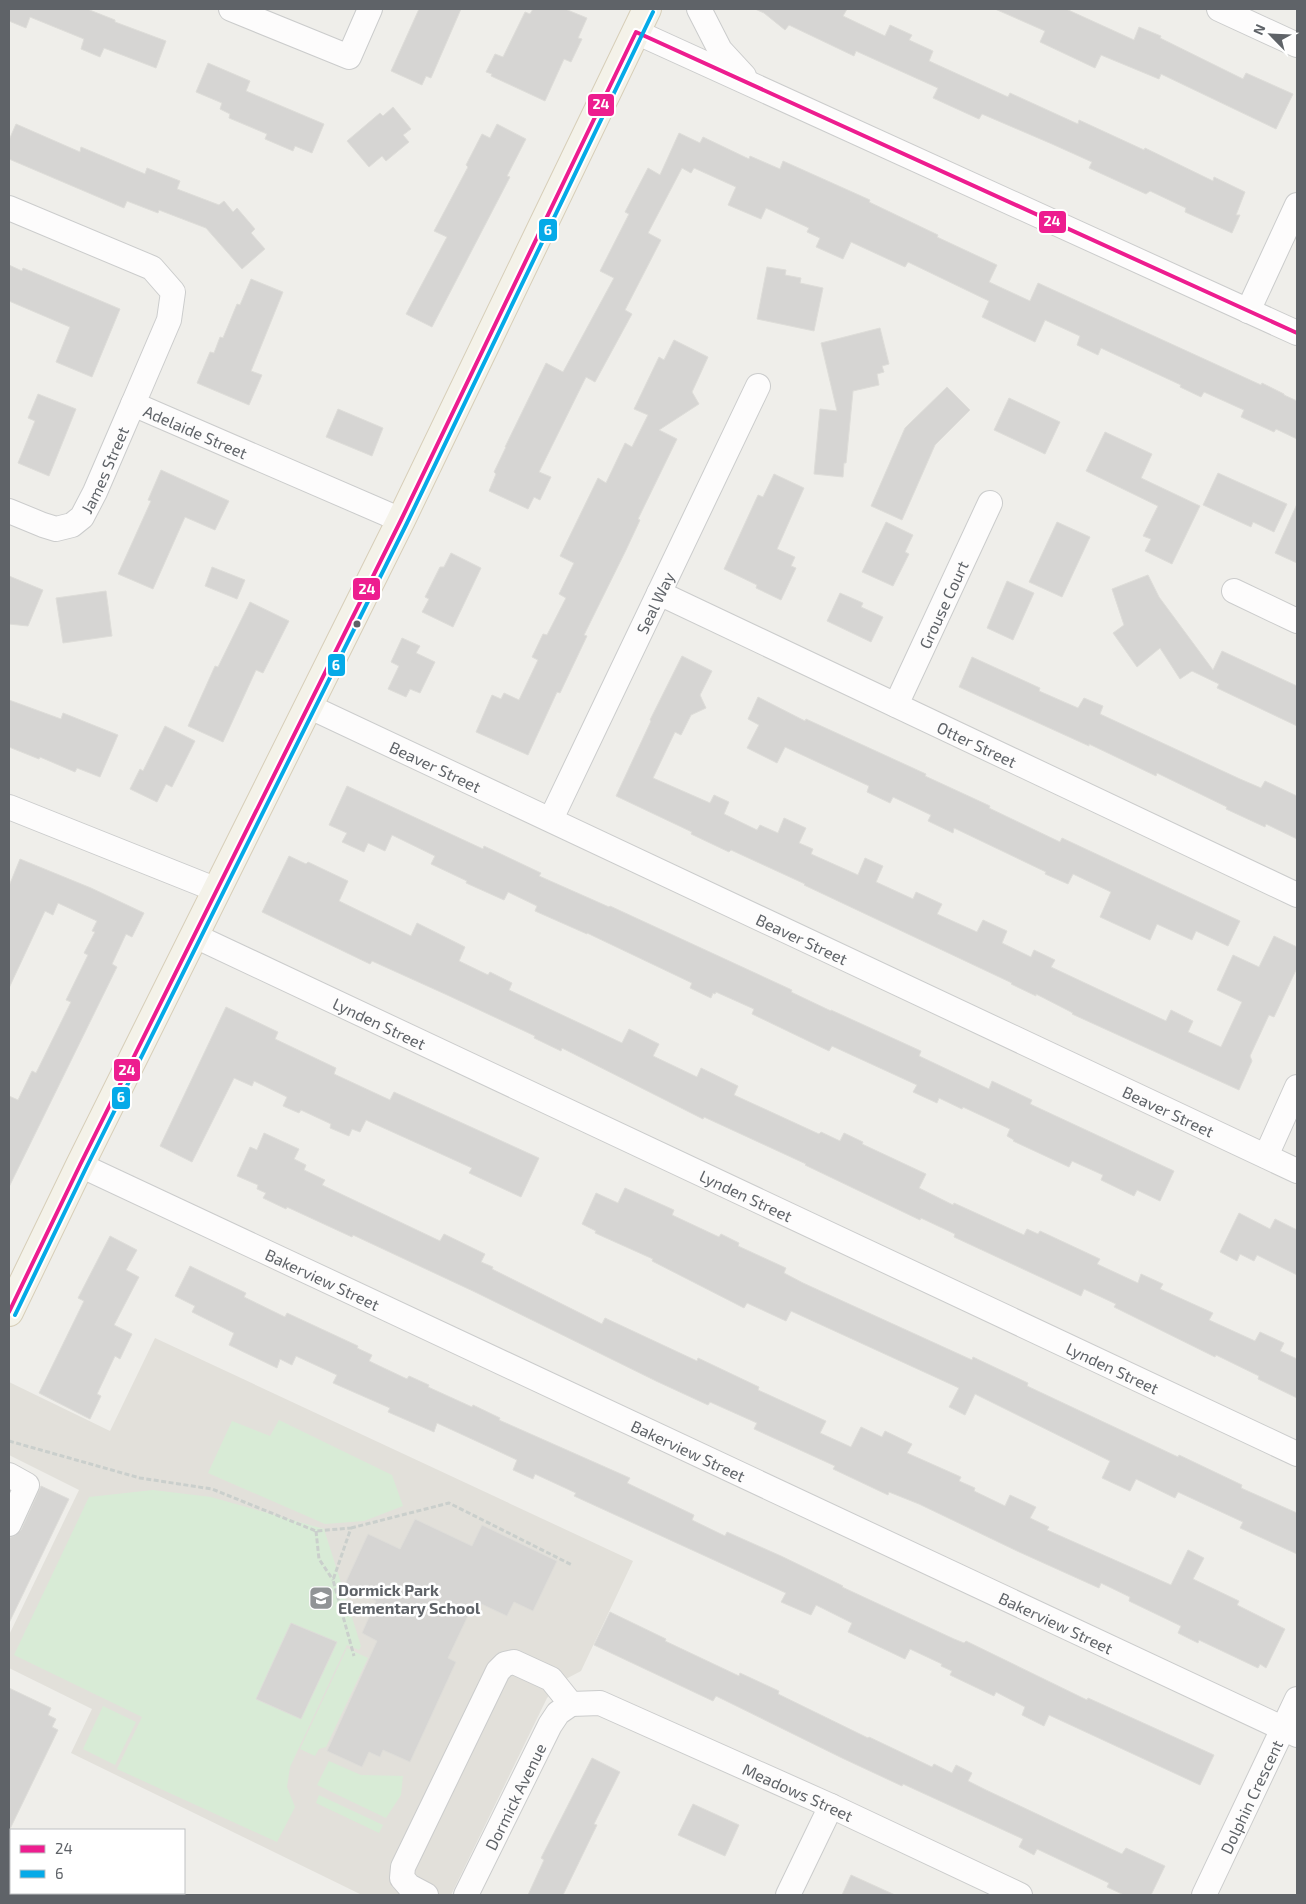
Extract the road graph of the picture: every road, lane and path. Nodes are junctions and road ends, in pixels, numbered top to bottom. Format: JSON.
{"nodes":[{"id":1,"x":231,"y":9,"type":"edge"},
{"id":2,"x":370,"y":9,"type":"edge"},
{"id":3,"x":699,"y":9,"type":"edge"},
{"id":4,"x":1219,"y":9,"type":"edge"},
{"id":5,"x":641,"y":20,"type":"edge"},
{"id":6,"x":1297,"y":45,"type":"edge"},
{"id":7,"x":752,"y":84,"type":"junction"},
{"id":8,"x":1297,"y":206,"type":"edge"},
{"id":9,"x":9,"y":208,"type":"edge"},
{"id":10,"x":1248,"y":311,"type":"junction"},
{"id":11,"x":1297,"y":333,"type":"edge"},
{"id":12,"x":758,"y":386,"type":"dead end"},
{"id":13,"x":133,"y":404,"type":"junction"},
{"id":14,"x":990,"y":503,"type":"dead end"},
{"id":15,"x":9,"y":511,"type":"edge"},
{"id":16,"x":401,"y":520,"type":"junction"},
{"id":17,"x":1234,"y":591,"type":"dead end"},
{"id":18,"x":659,"y":593,"type":"junction"},
{"id":19,"x":1297,"y":621,"type":"edge"},
{"id":20,"x":896,"y":705,"type":"junction"},
{"id":21,"x":308,"y":706,"type":"junction"},
{"id":22,"x":9,"y":807,"type":"edge"},
{"id":23,"x":552,"y":819,"type":"junction"},
{"id":24,"x":217,"y":890,"type":"junction"},
{"id":25,"x":1297,"y":895,"type":"edge"},
{"id":26,"x":195,"y":936,"type":"junction"},
{"id":27,"x":1297,"y":1087,"type":"edge"},
{"id":28,"x":1266,"y":1156,"type":"junction"},
{"id":29,"x":80,"y":1165,"type":"junction"},
{"id":30,"x":1297,"y":1171,"type":"edge"},
{"id":31,"x":9,"y":1312,"type":"edge"},
{"id":32,"x":9,"y":1440,"type":"edge"},
{"id":33,"x":1297,"y":1454,"type":"edge"},
{"id":34,"x":9,"y":1475,"type":"edge"},
{"id":35,"x":9,"y":1524,"type":"edge"},
{"id":36,"x":351,"y":1528,"type":"junction"},
{"id":37,"x":316,"y":1530,"type":"junction"},
{"id":38,"x":572,"y":1565,"type":"dead end"},
{"id":39,"x":333,"y":1580,"type":"junction"},
{"id":40,"x":354,"y":1656,"type":"dead end"},
{"id":41,"x":1297,"y":1699,"type":"edge"},
{"id":42,"x":572,"y":1704,"type":"junction"},
{"id":43,"x":1290,"y":1732,"type":"edge"},
{"id":44,"x":831,"y":1806,"type":"junction"},
{"id":45,"x":426,"y":1895,"type":"edge"},
{"id":46,"x":466,"y":1895,"type":"edge"},
{"id":47,"x":788,"y":1895,"type":"edge"},
{"id":48,"x":1020,"y":1895,"type":"edge"},
{"id":49,"x":1204,"y":1895,"type":"edge"}],
"edges":[{"from":1,"to":2,"type":"street"},
{"from":3,"to":7,"type":"street"},
{"from":4,"to":6,"type":"street"},
{"from":5,"to":7,"type":"street"},
{"from":5,"to":16,"type":"main road"},
{"from":7,"to":10,"type":"street"},
{"from":8,"to":10,"type":"street"},
{"from":9,"to":13,"type":"street","name":"Adelaide Street"},
{"from":10,"to":11,"type":"street"},
{"from":12,"to":18,"type":"street","name":"Seal Way"},
{"from":13,"to":15,"type":"street","name":"James Street"},
{"from":13,"to":16,"type":"street","name":"Adelaide Street"},
{"from":14,"to":20,"type":"street","name":"Grouse Court"},
{"from":16,"to":21,"type":"main road"},
{"from":17,"to":19,"type":"street"},
{"from":18,"to":20,"type":"street","name":"Otter Street"},
{"from":18,"to":23,"type":"street","name":"Seal Way"},
{"from":20,"to":25,"type":"street","name":"Otter Street"},
{"from":21,"to":23,"type":"street","name":"Beaver Street"},
{"from":21,"to":24,"type":"main road"},
{"from":22,"to":24,"type":"street"},
{"from":23,"to":28,"type":"street","name":"Beaver Street"},
{"from":24,"to":26,"type":"main road"},
{"from":26,"to":29,"type":"main road"},
{"from":26,"to":33,"type":"street","name":"Lynden Street"},
{"from":27,"to":28,"type":"street"},
{"from":28,"to":30,"type":"street","name":"Beaver Street"},
{"from":29,"to":31,"type":"main road"},
{"from":29,"to":43,"type":"street","name":"Bakerview Street"},
{"from":32,"to":37,"type":"path"},
{"from":34,"to":35,"type":"street"},
{"from":36,"to":37,"type":"path"},
{"from":36,"to":38,"type":"path"},
{"from":36,"to":39,"type":"path"},
{"from":37,"to":39,"type":"path"},
{"from":39,"to":40,"type":"path"},
{"from":41,"to":43,"type":"street","name":"Dolphin Crescent"},
{"from":42,"to":44,"type":"street","name":"Meadows Street"},
{"from":42,"to":45,"type":"street"},
{"from":42,"to":46,"type":"street","name":"Dormick Avenue"},
{"from":43,"to":49,"type":"street","name":"Dolphin Crescent"},
{"from":44,"to":47,"type":"street"},
{"from":44,"to":48,"type":"street","name":"Meadows Street"}]}
